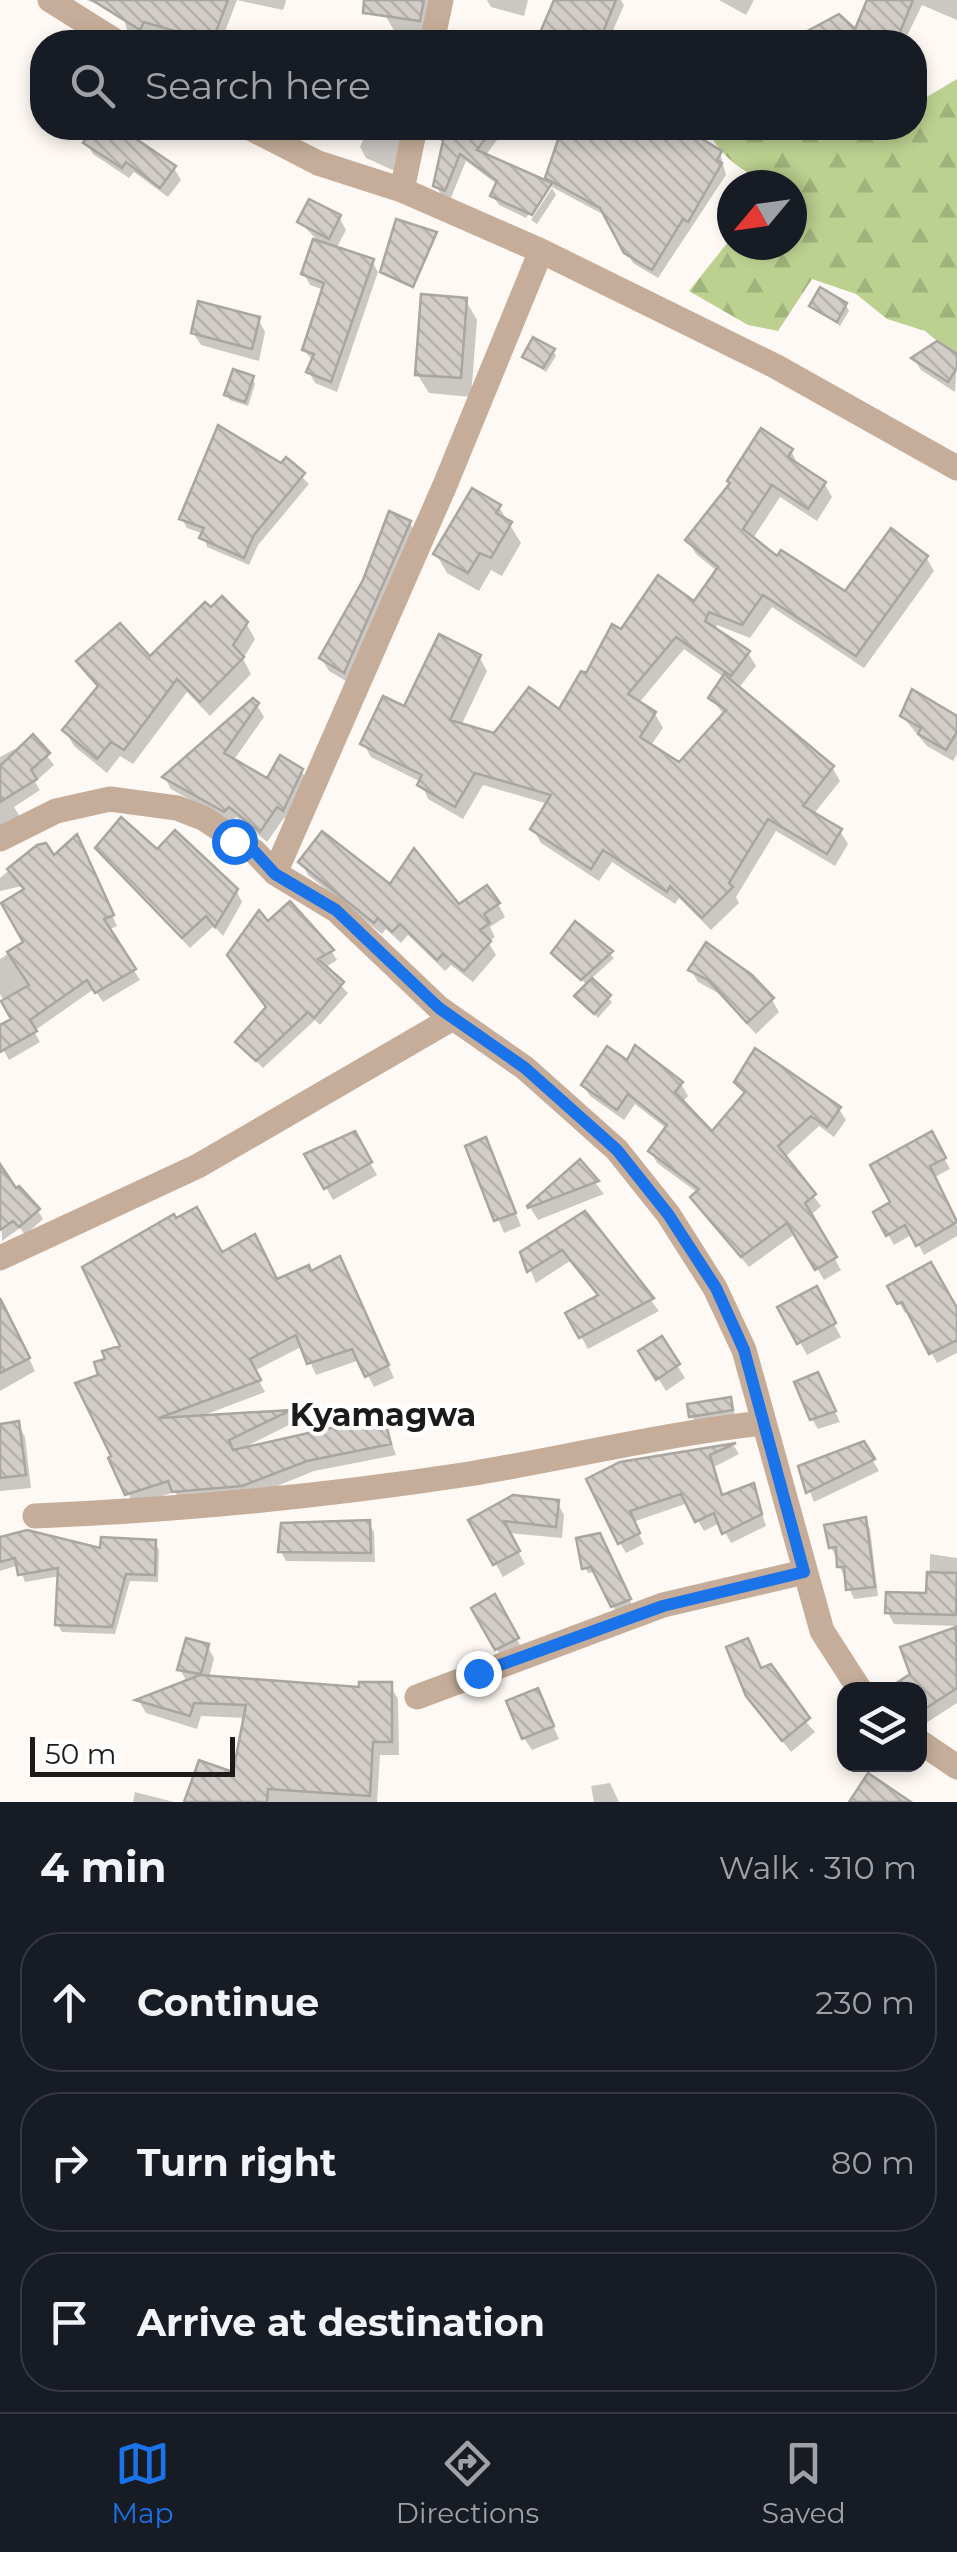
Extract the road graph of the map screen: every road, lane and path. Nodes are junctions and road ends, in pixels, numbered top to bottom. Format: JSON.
{"nodes":[{"id":1,"x":50,"y":0,"type":"edge"},
{"id":2,"x":441,"y":0,"type":"edge"},
{"id":3,"x":98,"y":30,"type":"edge"},
{"id":4,"x":435,"y":30,"type":"edge"},
{"id":5,"x":274,"y":140,"type":"edge"},
{"id":6,"x":412,"y":140,"type":"edge"},
{"id":7,"x":402,"y":190,"type":"junction"},
{"id":8,"x":541,"y":251,"type":"junction"},
{"id":9,"x":957,"y":468,"type":"edge"},
{"id":10,"x":0,"y":839,"type":"edge"},
{"id":11,"x":275,"y":874,"type":"junction"},
{"id":12,"x":453,"y":1018,"type":"junction"},
{"id":13,"x":0,"y":1258,"type":"edge"},
{"id":14,"x":762,"y":1422,"type":"junction"},
{"id":15,"x":35,"y":1516,"type":"dead end"},
{"id":16,"x":804,"y":1572,"type":"junction"},
{"id":17,"x":855,"y":1682,"type":"edge"},
{"id":18,"x":416,"y":1697,"type":"dead end"},
{"id":19,"x":927,"y":1747,"type":"edge"},
{"id":20,"x":957,"y":1767,"type":"edge"}],
"edges":[{"from":1,"to":3,"type":"street"},
{"from":2,"to":4,"type":"street"},
{"from":5,"to":7,"type":"street"},
{"from":6,"to":7,"type":"street"},
{"from":7,"to":8,"type":"street"},
{"from":8,"to":9,"type":"street"},
{"from":8,"to":11,"type":"street"},
{"from":10,"to":11,"type":"street"},
{"from":11,"to":12,"type":"street"},
{"from":12,"to":13,"type":"street"},
{"from":12,"to":14,"type":"street"},
{"from":14,"to":15,"type":"street"},
{"from":14,"to":16,"type":"street"},
{"from":16,"to":17,"type":"street"},
{"from":16,"to":18,"type":"street"},
{"from":19,"to":20,"type":"street"}]}
